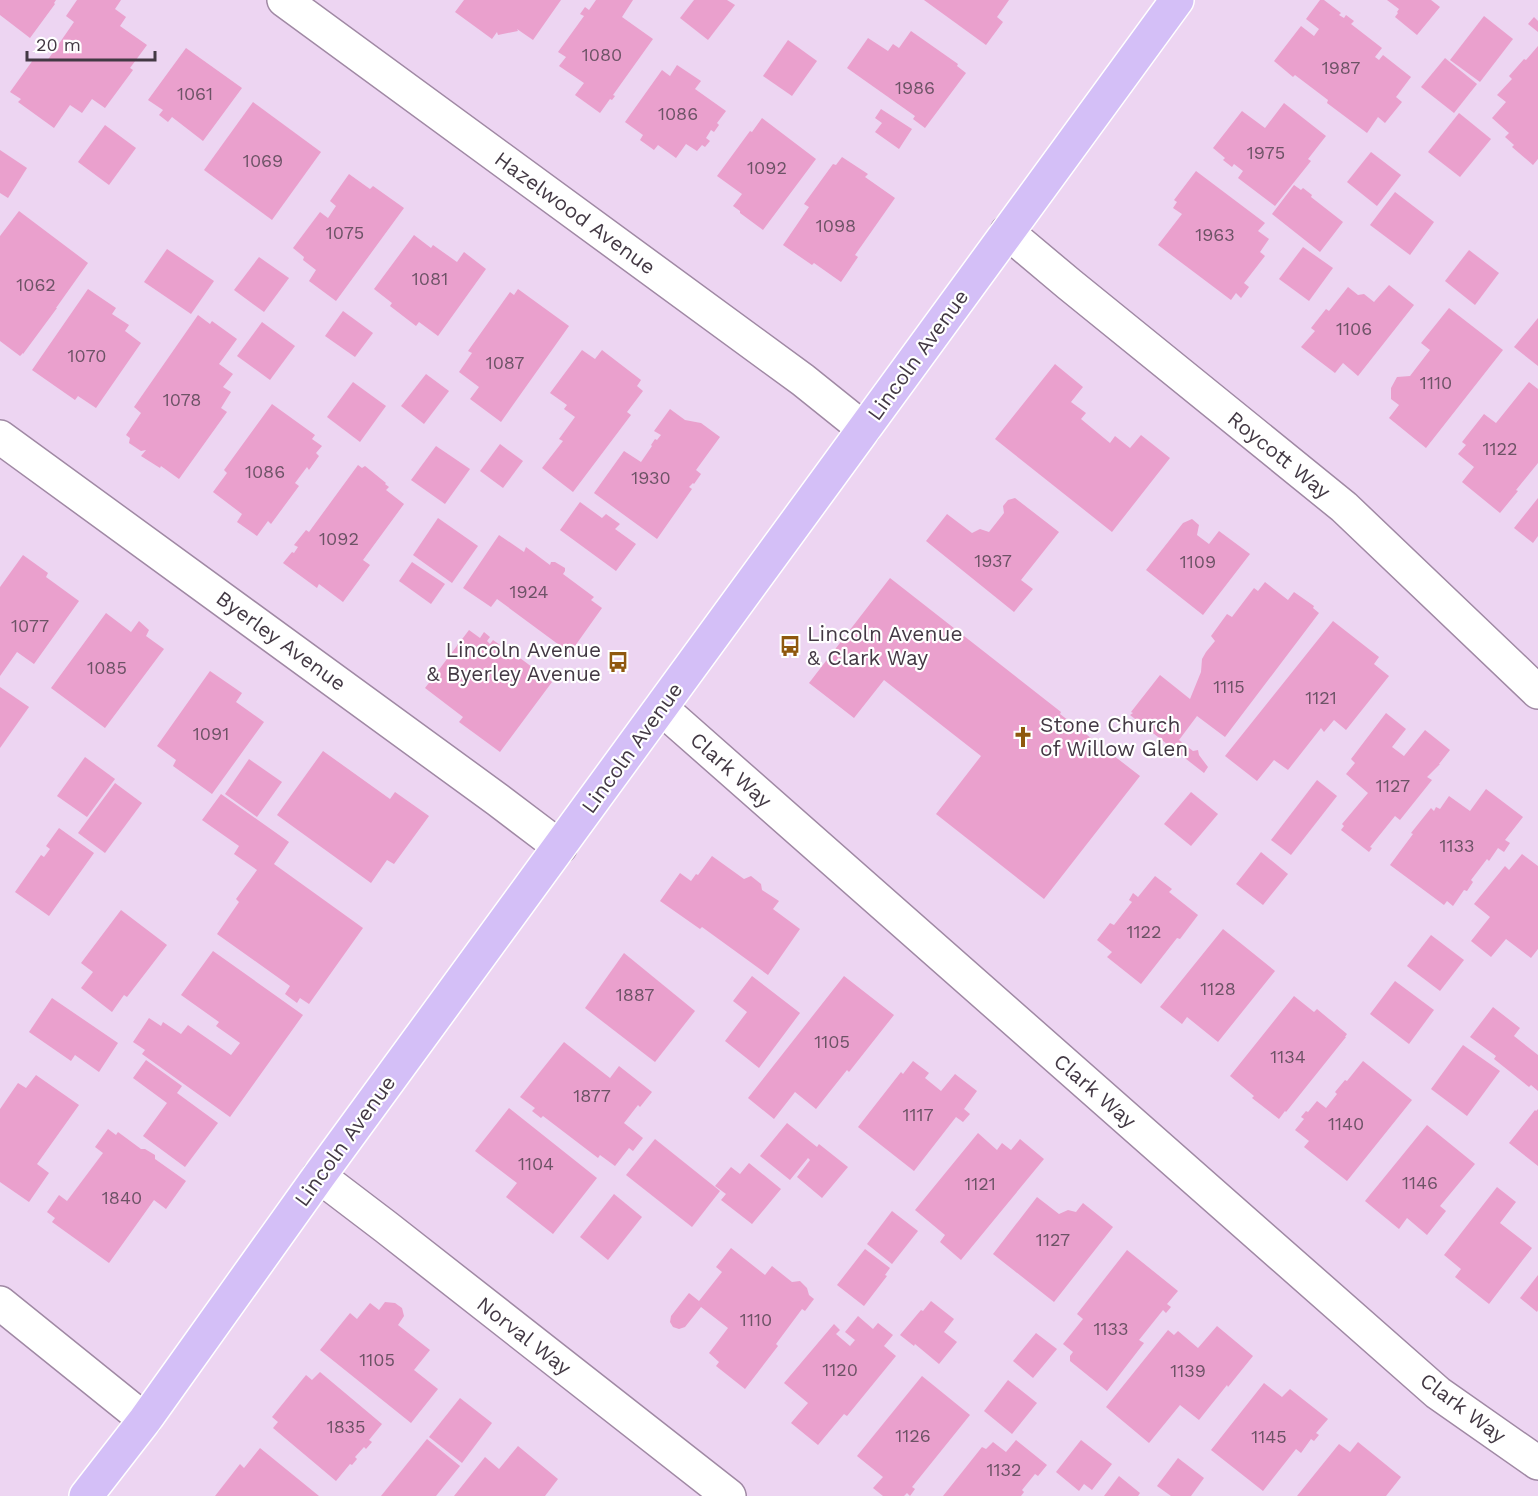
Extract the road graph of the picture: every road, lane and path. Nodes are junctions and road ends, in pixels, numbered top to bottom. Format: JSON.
{"nodes":[{"id":1,"x":284,"y":0,"type":"edge"},
{"id":2,"x":1177,"y":0,"type":"edge"},
{"id":3,"x":1007,"y":232,"type":"junction"},
{"id":4,"x":864,"y":429,"type":"junction"},
{"id":5,"x":0,"y":437,"type":"edge"},
{"id":6,"x":1538,"y":692,"type":"edge"},
{"id":7,"x":661,"y":708,"type":"junction"},
{"id":8,"x":560,"y":847,"type":"junction"},
{"id":9,"x":319,"y":1176,"type":"junction"},
{"id":10,"x":0,"y":1303,"type":"edge"},
{"id":11,"x":145,"y":1420,"type":"junction"},
{"id":12,"x":1538,"y":1463,"type":"edge"},
{"id":13,"x":86,"y":1496,"type":"edge"},
{"id":14,"x":729,"y":1496,"type":"edge"}],
"edges":[{"from":1,"to":4,"type":"street","name":"Hazelwood Avenue"},
{"from":2,"to":3,"type":"main road","name":"Lincoln Avenue"},
{"from":3,"to":4,"type":"main road","name":"Lincoln Avenue"},
{"from":3,"to":6,"type":"street","name":"Roycott Way"},
{"from":4,"to":7,"type":"main road","name":"Lincoln Avenue"},
{"from":5,"to":8,"type":"street","name":"Byerley Avenue"},
{"from":7,"to":8,"type":"main road","name":"Lincoln Avenue"},
{"from":7,"to":12,"type":"street","name":"Clark Way"},
{"from":8,"to":9,"type":"main road","name":"Lincoln Avenue"},
{"from":9,"to":11,"type":"main road","name":"Lincoln Avenue"},
{"from":9,"to":14,"type":"street","name":"Norval Way"},
{"from":10,"to":11,"type":"street"},
{"from":11,"to":13,"type":"main road","name":"Lincoln Avenue"}]}
